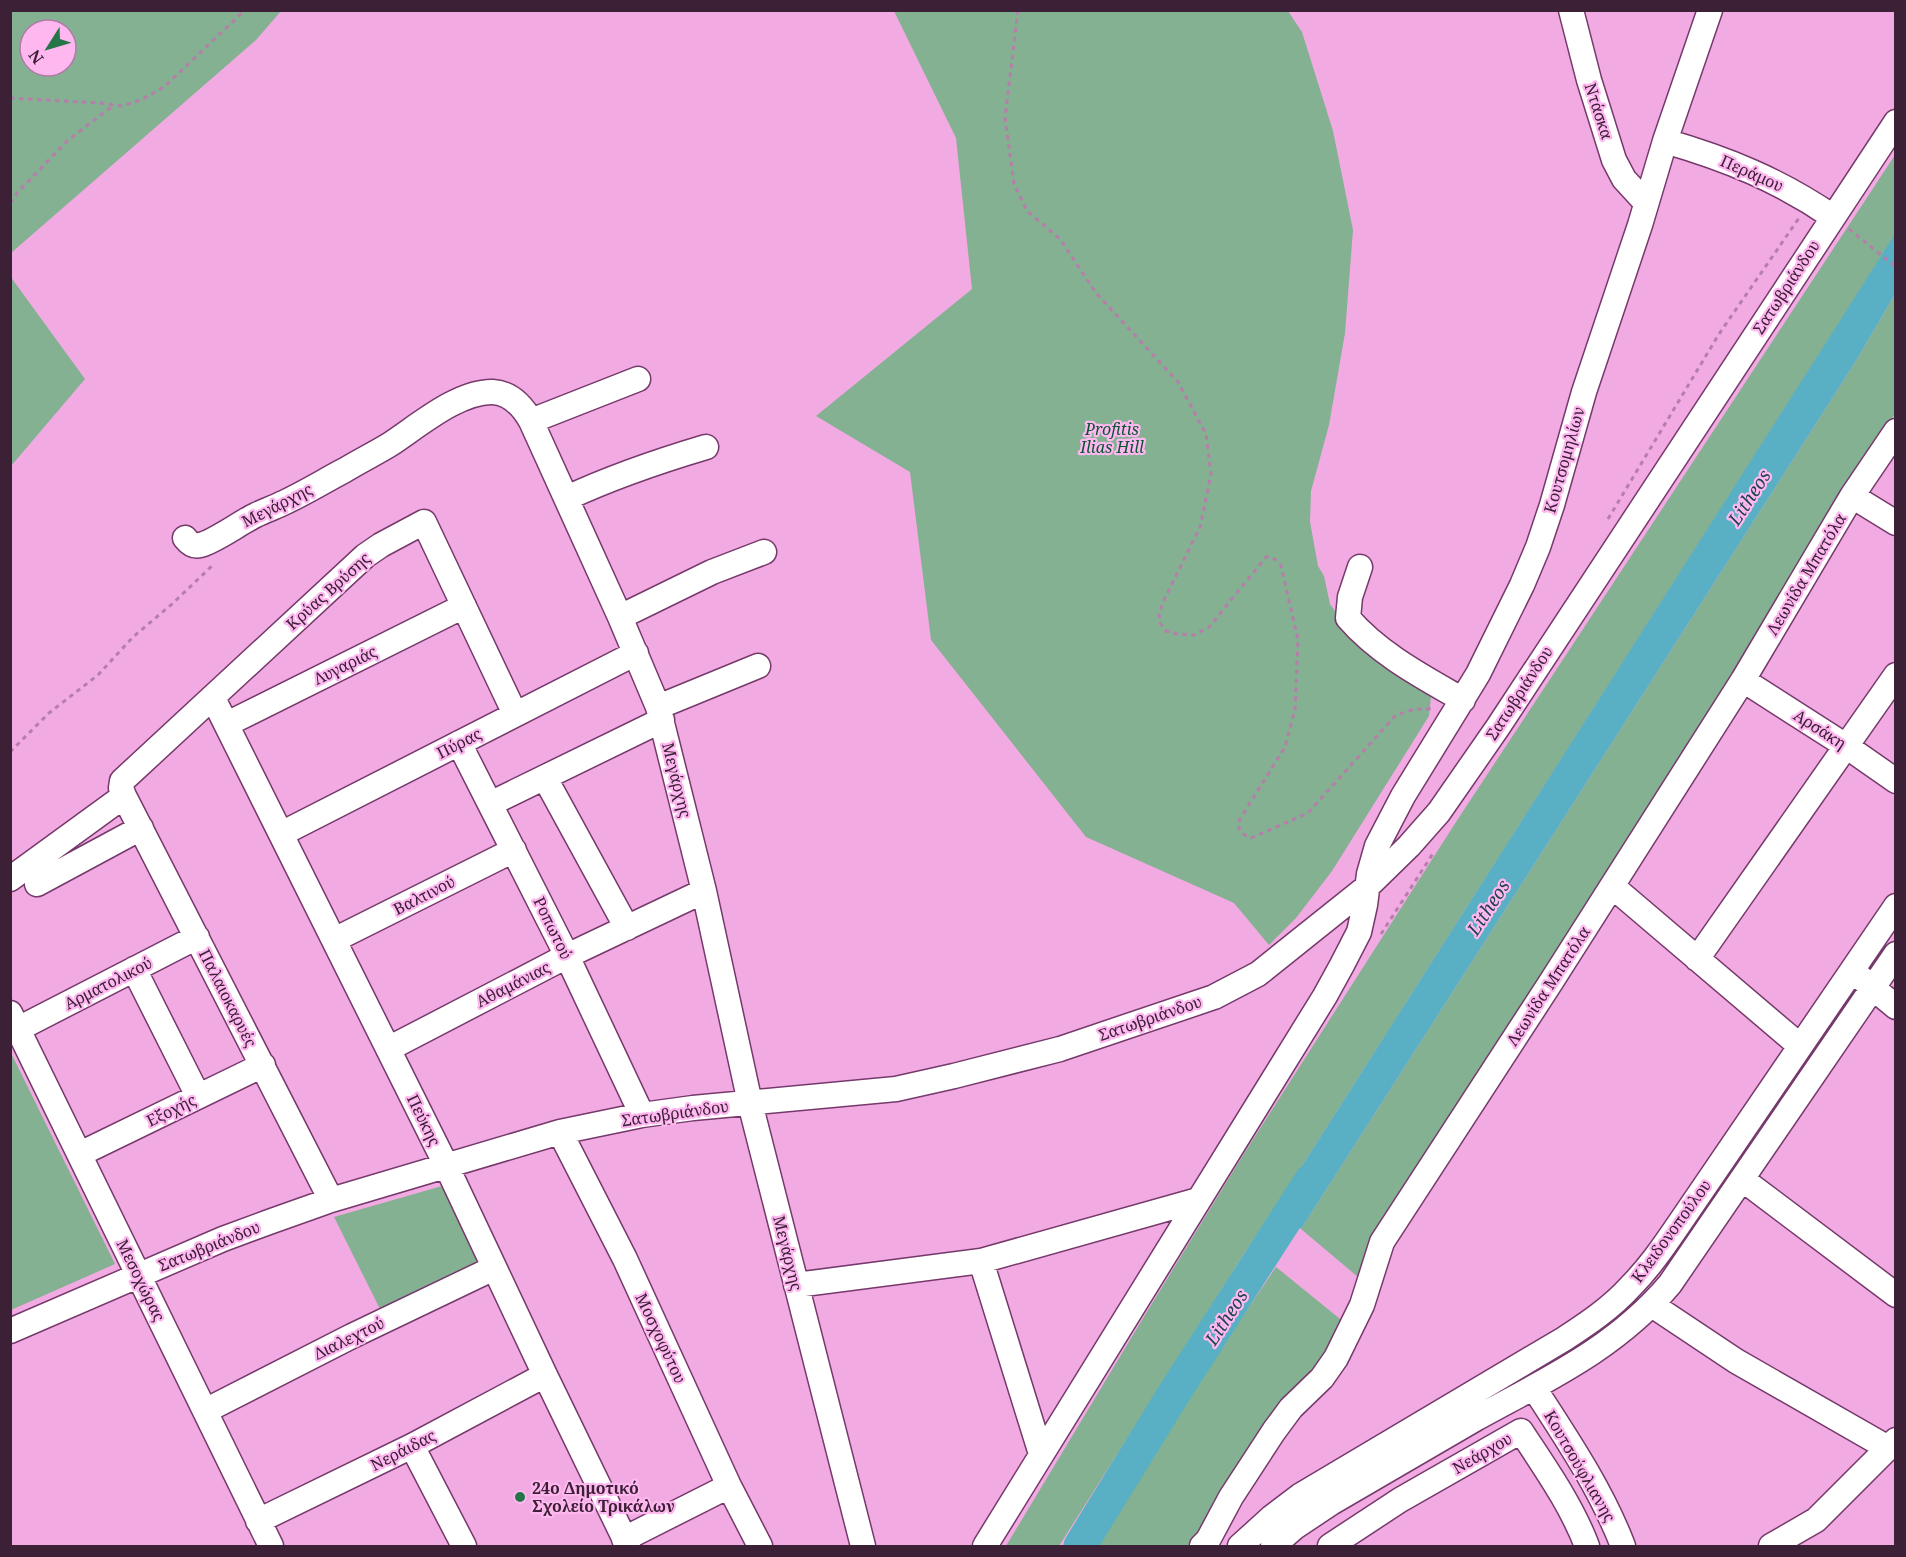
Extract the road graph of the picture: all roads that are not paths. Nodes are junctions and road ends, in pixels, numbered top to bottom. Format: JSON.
{"nodes":[{"id":1,"x":1571,"y":10,"type":"edge"},
{"id":2,"x":1710,"y":10,"type":"edge"},
{"id":3,"x":1896,"y":122,"type":"edge"},
{"id":4,"x":1665,"y":141,"type":"junction"},
{"id":5,"x":1646,"y":203,"type":"junction"},
{"id":6,"x":1833,"y":218,"type":"junction"},
{"id":7,"x":638,"y":379,"type":"dead end"},
{"id":8,"x":531,"y":421,"type":"junction"},
{"id":9,"x":1896,"y":431,"type":"edge"},
{"id":10,"x":706,"y":447,"type":"dead end"},
{"id":11,"x":1852,"y":496,"type":"junction"},
{"id":12,"x":567,"y":498,"type":"junction"},
{"id":13,"x":1896,"y":523,"type":"edge"},
{"id":14,"x":185,"y":538,"type":"dead end"},
{"id":15,"x":764,"y":552,"type":"dead end"},
{"id":16,"x":1360,"y":567,"type":"dead end"},
{"id":17,"x":464,"y":606,"type":"junction"},
{"id":18,"x":620,"y":616,"type":"junction"},
{"id":19,"x":636,"y":653,"type":"junction"},
{"id":20,"x":758,"y":666,"type":"dead end"},
{"id":21,"x":1896,"y":675,"type":"edge"},
{"id":22,"x":1743,"y":680,"type":"junction"},
{"id":23,"x":213,"y":698,"type":"junction"},
{"id":24,"x":1457,"y":708,"type":"junction"},
{"id":25,"x":660,"y":713,"type":"junction"},
{"id":26,"x":515,"y":714,"type":"junction"},
{"id":27,"x":226,"y":724,"type":"junction"},
{"id":28,"x":459,"y":743,"type":"junction"},
{"id":29,"x":1846,"y":746,"type":"junction"},
{"id":30,"x":545,"y":778,"type":"junction"},
{"id":31,"x":1896,"y":781,"type":"edge"},
{"id":32,"x":124,"y":796,"type":"junction"},
{"id":33,"x":490,"y":804,"type":"junction"},
{"id":34,"x":141,"y":828,"type":"junction"},
{"id":35,"x":281,"y":834,"type":"junction"},
{"id":36,"x":514,"y":849,"type":"junction"},
{"id":37,"x":10,"y":879,"type":"edge"},
{"id":38,"x":37,"y":884,"type":"dead end"},
{"id":39,"x":1368,"y":886,"type":"junction"},
{"id":40,"x":1612,"y":886,"type":"junction"},
{"id":41,"x":704,"y":891,"type":"junction"},
{"id":42,"x":1896,"y":906,"type":"edge"},
{"id":43,"x":627,"y":928,"type":"junction"},
{"id":44,"x":198,"y":937,"type":"junction"},
{"id":45,"x":334,"y":940,"type":"junction"},
{"id":46,"x":1896,"y":954,"type":"edge"},
{"id":47,"x":567,"y":956,"type":"junction"},
{"id":48,"x":1697,"y":959,"type":"junction"},
{"id":49,"x":134,"y":969,"type":"junction"},
{"id":50,"x":1852,"y":970,"type":"junction"},
{"id":51,"x":1873,"y":988,"type":"junction"},
{"id":52,"x":1896,"y":1007,"type":"edge"},
{"id":53,"x":14,"y":1021,"type":"edge"},
{"id":54,"x":1800,"y":1046,"type":"junction"},
{"id":55,"x":388,"y":1049,"type":"junction"},
{"id":56,"x":263,"y":1065,"type":"junction"},
{"id":57,"x":198,"y":1096,"type":"junction"},
{"id":58,"x":750,"y":1103,"type":"junction"},
{"id":59,"x":642,"y":1115,"type":"junction"},
{"id":60,"x":560,"y":1132,"type":"junction"},
{"id":61,"x":80,"y":1154,"type":"junction"},
{"id":62,"x":446,"y":1165,"type":"junction"},
{"id":63,"x":1742,"y":1179,"type":"junction"},
{"id":64,"x":332,"y":1200,"type":"junction"},
{"id":65,"x":1198,"y":1200,"type":"junction"},
{"id":66,"x":981,"y":1261,"type":"junction"},
{"id":67,"x":494,"y":1268,"type":"junction"},
{"id":68,"x":139,"y":1275,"type":"junction"},
{"id":69,"x":796,"y":1285,"type":"junction"},
{"id":70,"x":1896,"y":1294,"type":"edge"},
{"id":71,"x":1652,"y":1305,"type":"junction"},
{"id":72,"x":10,"y":1331,"type":"edge"},
{"id":73,"x":544,"y":1375,"type":"junction"},
{"id":74,"x":1534,"y":1388,"type":"junction"},
{"id":75,"x":205,"y":1411,"type":"junction"},
{"id":76,"x":1892,"y":1444,"type":"edge"},
{"id":77,"x":412,"y":1446,"type":"junction"},
{"id":78,"x":1041,"y":1454,"type":"junction"},
{"id":79,"x":729,"y":1486,"type":"junction"},
{"id":80,"x":258,"y":1521,"type":"junction"},
{"id":81,"x":626,"y":1543,"type":"edge"},
{"id":82,"x":1205,"y":1543,"type":"edge"},
{"id":83,"x":271,"y":1546,"type":"edge"},
{"id":84,"x":464,"y":1546,"type":"edge"},
{"id":85,"x":760,"y":1546,"type":"edge"},
{"id":86,"x":863,"y":1546,"type":"edge"},
{"id":87,"x":985,"y":1546,"type":"edge"},
{"id":88,"x":1240,"y":1546,"type":"edge"},
{"id":89,"x":1273,"y":1546,"type":"edge"},
{"id":90,"x":1330,"y":1546,"type":"edge"},
{"id":91,"x":1587,"y":1546,"type":"edge"},
{"id":92,"x":1623,"y":1546,"type":"edge"},
{"id":93,"x":1771,"y":1546,"type":"edge"}],
"edges":[{"from":1,"to":5,"type":"street","name":"Ντάσκα"},
{"from":2,"to":4,"type":"street","name":"Κουτσομηλίων"},
{"from":3,"to":6,"type":"street","name":"Σατωβριάνδου"},
{"from":4,"to":5,"type":"street","name":"Κουτσομηλίων"},
{"from":4,"to":6,"type":"street","name":"Περάμου"},
{"from":5,"to":24,"type":"street","name":"Κουτσομηλίων"},
{"from":6,"to":39,"type":"street","name":"Σατωβριάνδου"},
{"from":7,"to":8,"type":"street"},
{"from":8,"to":12,"type":"street","name":"Μεγάρχης"},
{"from":8,"to":14,"type":"street","name":"Μεγάρχης"},
{"from":9,"to":11,"type":"street","name":"Λεωνίδα Μπατόλα"},
{"from":10,"to":12,"type":"street"},
{"from":11,"to":13,"type":"street"},
{"from":11,"to":22,"type":"street","name":"Λεωνίδα Μπατόλα"},
{"from":12,"to":18,"type":"street","name":"Μεγάρχης"},
{"from":15,"to":18,"type":"street"},
{"from":16,"to":24,"type":"street"},
{"from":17,"to":23,"type":"street","name":"Κρύας Βρύσης"},
{"from":17,"to":26,"type":"street","name":"Κρύας Βρύσης"},
{"from":17,"to":27,"type":"street","name":"Λυγαριάς"},
{"from":18,"to":19,"type":"street","name":"Μεγάρχης"},
{"from":19,"to":25,"type":"street","name":"Μεγάρχης"},
{"from":19,"to":26,"type":"street","name":"Πύρας"},
{"from":20,"to":25,"type":"street"},
{"from":21,"to":29,"type":"street"},
{"from":22,"to":29,"type":"street","name":"Αρσάκη"},
{"from":22,"to":40,"type":"street","name":"Λεωνίδα Μπατόλα"},
{"from":23,"to":27,"type":"street","name":"Πεύκης"},
{"from":23,"to":32,"type":"street","name":"Κρύας Βρύσης"},
{"from":24,"to":39,"type":"street","name":"Κουτσομηλίων"},
{"from":25,"to":30,"type":"street"},
{"from":25,"to":41,"type":"street","name":"Μεγάρχης"},
{"from":26,"to":28,"type":"street","name":"Πύρας"},
{"from":27,"to":35,"type":"street","name":"Πεύκης"},
{"from":28,"to":33,"type":"street","name":"Ροπωτού"},
{"from":28,"to":35,"type":"street","name":"Πύρας"},
{"from":29,"to":31,"type":"street","name":"Αρσάκη"},
{"from":29,"to":48,"type":"street"},
{"from":30,"to":33,"type":"street"},
{"from":30,"to":43,"type":"street"},
{"from":32,"to":34,"type":"street","name":"Παλαιοκαρυές"},
{"from":32,"to":37,"type":"street"},
{"from":33,"to":36,"type":"street","name":"Ροπωτού"},
{"from":34,"to":38,"type":"street"},
{"from":34,"to":44,"type":"street","name":"Παλαιοκαρυές"},
{"from":35,"to":45,"type":"street","name":"Πεύκης"},
{"from":36,"to":45,"type":"street","name":"Βαλτινού"},
{"from":36,"to":47,"type":"street","name":"Ροπωτού"},
{"from":39,"to":58,"type":"street","name":"Σατωβριάνδου"},
{"from":39,"to":65,"type":"street","name":"Κουτσομηλίων"},
{"from":40,"to":48,"type":"street"},
{"from":40,"to":82,"type":"street","name":"Λεωνίδα Μπατόλα"},
{"from":41,"to":43,"type":"street","name":"Αθαμάνιας"},
{"from":41,"to":58,"type":"street","name":"Μεγάρχης"},
{"from":42,"to":50,"type":"street","name":"Κλειδονοπούλου"},
{"from":43,"to":47,"type":"street","name":"Αθαμάνιας"},
{"from":44,"to":49,"type":"street","name":"Αρματολικού"},
{"from":44,"to":56,"type":"street","name":"Παλαιοκαρυές"},
{"from":45,"to":55,"type":"street","name":"Πεύκης"},
{"from":46,"to":51,"type":"street","name":"Κλειδονοπούλου"},
{"from":47,"to":55,"type":"street","name":"Αθαμάνιας"},
{"from":47,"to":59,"type":"street","name":"Ροπωτού"},
{"from":48,"to":54,"type":"street"},
{"from":49,"to":53,"type":"street","name":"Αρματολικού"},
{"from":49,"to":57,"type":"street"},
{"from":50,"to":51,"type":"street"},
{"from":50,"to":54,"type":"street","name":"Κλειδονοπούλου"},
{"from":51,"to":52,"type":"street"},
{"from":51,"to":63,"type":"street","name":"Κλειδονοπούλου"},
{"from":53,"to":61,"type":"street","name":"Μεσοχώρας"},
{"from":54,"to":88,"type":"street","name":"Κλειδονοπούλου"},
{"from":55,"to":62,"type":"street","name":"Πεύκης"},
{"from":56,"to":57,"type":"street","name":"Εξοχής"},
{"from":56,"to":64,"type":"street","name":"Παλαιοκαρυές"},
{"from":57,"to":61,"type":"street","name":"Εξοχής"},
{"from":58,"to":59,"type":"street","name":"Σατωβριάνδου"},
{"from":58,"to":69,"type":"street","name":"Μεγάρχης"},
{"from":59,"to":60,"type":"street","name":"Σατωβριάνδου"},
{"from":60,"to":62,"type":"street","name":"Σατωβριάνδου"},
{"from":60,"to":79,"type":"street","name":"Μοσχοφύτου"},
{"from":61,"to":68,"type":"street","name":"Μεσοχώρας"},
{"from":62,"to":64,"type":"street","name":"Σατωβριάνδου"},
{"from":62,"to":67,"type":"street","name":"Πεύκης"},
{"from":63,"to":70,"type":"street"},
{"from":63,"to":71,"type":"street","name":"Κλειδονοπούλου"},
{"from":64,"to":68,"type":"street","name":"Σατωβριάνδου"},
{"from":65,"to":66,"type":"street"},
{"from":65,"to":78,"type":"street","name":"Κουτσομηλίων"},
{"from":66,"to":69,"type":"street"},
{"from":66,"to":78,"type":"street"},
{"from":67,"to":73,"type":"street","name":"Πεύκης"},
{"from":67,"to":75,"type":"street","name":"Διαλεχτού"},
{"from":68,"to":72,"type":"street","name":"Σατωβριάνδου"},
{"from":68,"to":75,"type":"street","name":"Μεσοχώρας"},
{"from":69,"to":86,"type":"street","name":"Μεγάρχης"},
{"from":71,"to":74,"type":"street","name":"Κλειδονοπούλου"},
{"from":71,"to":76,"type":"street"},
{"from":73,"to":77,"type":"street","name":"Νεράιδας"},
{"from":73,"to":81,"type":"street","name":"Πεύκης"},
{"from":74,"to":89,"type":"street","name":"Κλειδονοπούλου"},
{"from":74,"to":92,"type":"street","name":"Κουτσούφλιανης"},
{"from":75,"to":80,"type":"street","name":"Μεσοχώρας"},
{"from":76,"to":93,"type":"street"},
{"from":77,"to":80,"type":"street","name":"Νεράιδας"},
{"from":77,"to":84,"type":"street"},
{"from":78,"to":87,"type":"street","name":"Κουτσομηλίων"},
{"from":79,"to":81,"type":"street"},
{"from":79,"to":85,"type":"street","name":"Μοσχοφύτου"},
{"from":80,"to":83,"type":"street","name":"Μεσοχώρας"},
{"from":90,"to":91,"type":"street","name":"Νεάρχου"}]}
